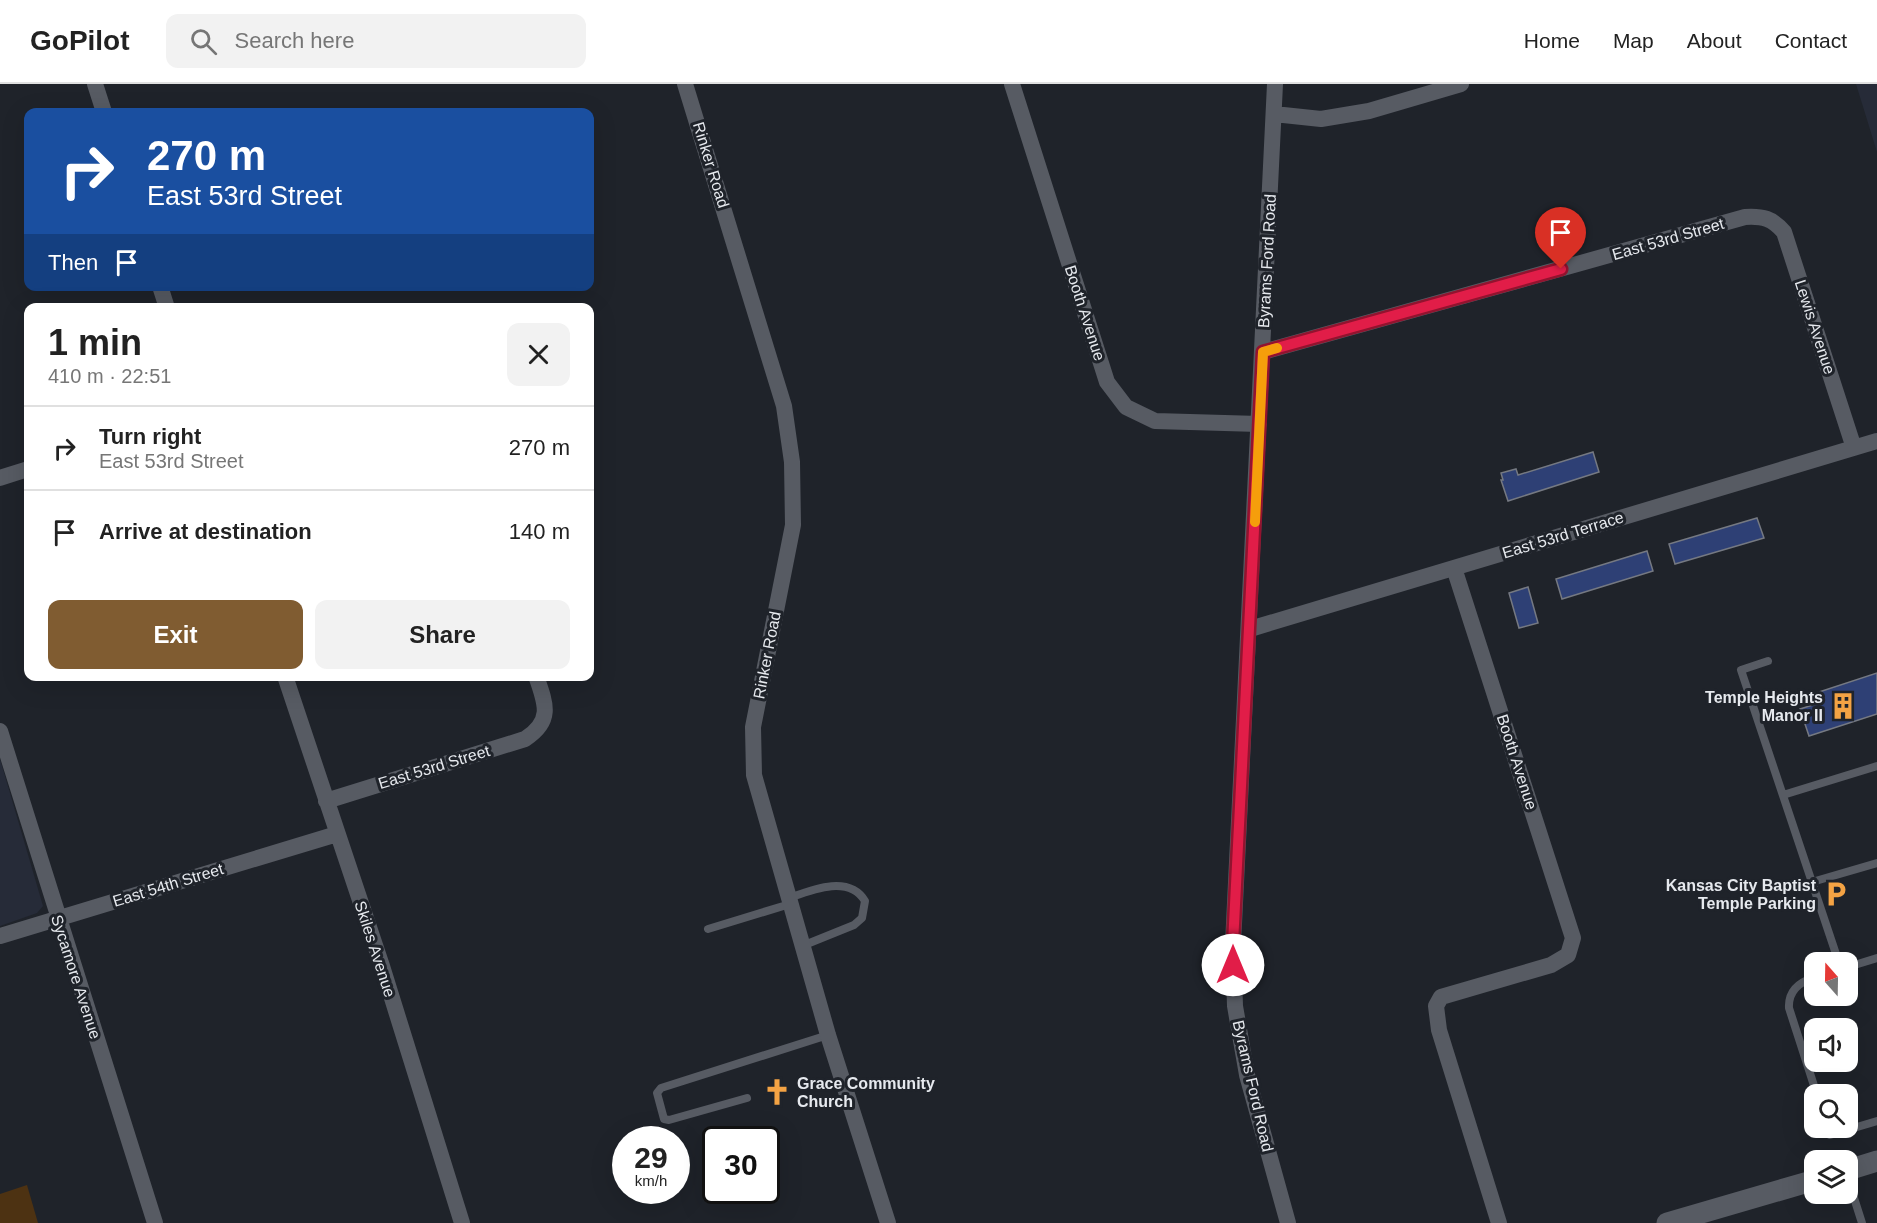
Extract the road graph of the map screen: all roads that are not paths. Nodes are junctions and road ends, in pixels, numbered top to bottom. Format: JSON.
{"nodes":[{"id":1,"x":95,"y":84,"type":"edge"},
{"id":2,"x":685,"y":84,"type":"edge"},
{"id":3,"x":1012,"y":84,"type":"edge"},
{"id":4,"x":1275,"y":84,"type":"edge"},
{"id":5,"x":1461,"y":84,"type":"edge"},
{"id":6,"x":103,"y":108,"type":"edge"},
{"id":7,"x":1274,"y":114,"type":"junction"},
{"id":8,"x":1762,"y":216,"type":"joint"},
{"id":9,"x":1263,"y":352,"type":"junction"},
{"id":10,"x":1259,"y":424,"type":"junction"},
{"id":11,"x":1877,"y":441,"type":"edge"},
{"id":12,"x":1854,"y":448,"type":"junction"},
{"id":13,"x":24,"y":470,"type":"edge"},
{"id":14,"x":0,"y":478,"type":"edge"},
{"id":15,"x":1454,"y":568,"type":"junction"},
{"id":16,"x":1250,"y":629,"type":"junction"},
{"id":17,"x":1768,"y":661,"type":"dead end"},
{"id":18,"x":287,"y":681,"type":"edge"},
{"id":19,"x":537,"y":681,"type":"edge"},
{"id":20,"x":0,"y":731,"type":"edge"},
{"id":21,"x":1877,"y":766,"type":"edge"},
{"id":22,"x":1783,"y":795,"type":"junction"},
{"id":23,"x":326,"y":801,"type":"junction"},
{"id":24,"x":337,"y":834,"type":"junction"},
{"id":25,"x":1877,"y":863,"type":"edge"},
{"id":26,"x":1812,"y":882,"type":"junction"},
{"id":27,"x":789,"y":901,"type":"junction"},
{"id":28,"x":58,"y":918,"type":"junction"},
{"id":29,"x":708,"y":929,"type":"dead end"},
{"id":30,"x":0,"y":936,"type":"edge"},
{"id":31,"x":802,"y":946,"type":"junction"},
{"id":32,"x":1835,"y":952,"type":"edge"},
{"id":33,"x":1877,"y":958,"type":"edge"},
{"id":34,"x":1858,"y":964,"type":"edge"},
{"id":35,"x":1804,"y":982,"type":"edge"},
{"id":36,"x":828,"y":1035,"type":"junction"},
{"id":37,"x":1813,"y":1084,"type":"edge"},
{"id":38,"x":747,"y":1098,"type":"dead end"},
{"id":39,"x":1877,"y":1121,"type":"edge"},
{"id":40,"x":1858,"y":1127,"type":"edge"},
{"id":41,"x":1877,"y":1161,"type":"edge"},
{"id":42,"x":1858,"y":1167,"type":"edge"},
{"id":43,"x":1804,"y":1183,"type":"edge"},
{"id":44,"x":1856,"y":1204,"type":"edge"},
{"id":45,"x":154,"y":1223,"type":"edge"},
{"id":46,"x":462,"y":1223,"type":"edge"},
{"id":47,"x":888,"y":1223,"type":"edge"},
{"id":48,"x":1288,"y":1223,"type":"edge"},
{"id":49,"x":1499,"y":1223,"type":"edge"},
{"id":50,"x":1667,"y":1223,"type":"edge"},
{"id":51,"x":1862,"y":1223,"type":"edge"}],
"edges":[{"from":1,"to":6,"type":"street"},
{"from":2,"to":27,"type":"street","name":"Rinker Road"},
{"from":3,"to":10,"type":"street","name":"Booth Avenue"},
{"from":4,"to":7,"type":"street","name":"Byrams Ford Road"},
{"from":5,"to":7,"type":"street"},
{"from":7,"to":9,"type":"street","name":"Byrams Ford Road"},
{"from":8,"to":9,"type":"street","name":"East 53rd Street"},
{"from":8,"to":12,"type":"street","name":"Lewis Avenue"},
{"from":9,"to":10,"type":"street","name":"Byrams Ford Road"},
{"from":10,"to":16,"type":"street","name":"Byrams Ford Road"},
{"from":11,"to":12,"type":"street","name":"East 53rd Terrace"},
{"from":12,"to":15,"type":"street","name":"East 53rd Terrace"},
{"from":13,"to":14,"type":"street"},
{"from":15,"to":16,"type":"street","name":"East 53rd Terrace"},
{"from":15,"to":49,"type":"street","name":"Booth Avenue"},
{"from":16,"to":48,"type":"street","name":"Byrams Ford Road"},
{"from":17,"to":22,"type":"lane"},
{"from":18,"to":23,"type":"street","name":"Skiles Avenue"},
{"from":19,"to":23,"type":"street","name":"East 53rd Street"},
{"from":20,"to":28,"type":"street","name":"Sycamore Avenue"},
{"from":21,"to":22,"type":"lane"},
{"from":22,"to":26,"type":"lane"},
{"from":23,"to":24,"type":"street","name":"Skiles Avenue"},
{"from":24,"to":28,"type":"street","name":"East 54th Street"},
{"from":24,"to":46,"type":"street","name":"Skiles Avenue"},
{"from":25,"to":26,"type":"lane"},
{"from":26,"to":32,"type":"lane"},
{"from":27,"to":29,"type":"lane"},
{"from":27,"to":31,"type":"street","name":"Rinker Road"},
{"from":27,"to":31,"type":"lane"},
{"from":28,"to":30,"type":"street","name":"East 54th Street"},
{"from":28,"to":45,"type":"street","name":"Sycamore Avenue"},
{"from":31,"to":36,"type":"street","name":"Rinker Road"},
{"from":33,"to":34,"type":"lane"},
{"from":35,"to":37,"type":"lane"},
{"from":36,"to":38,"type":"lane"},
{"from":36,"to":47,"type":"street","name":"Rinker Road"},
{"from":39,"to":40,"type":"lane"},
{"from":41,"to":42,"type":"street"},
{"from":43,"to":50,"type":"street"},
{"from":44,"to":51,"type":"lane"}]}
